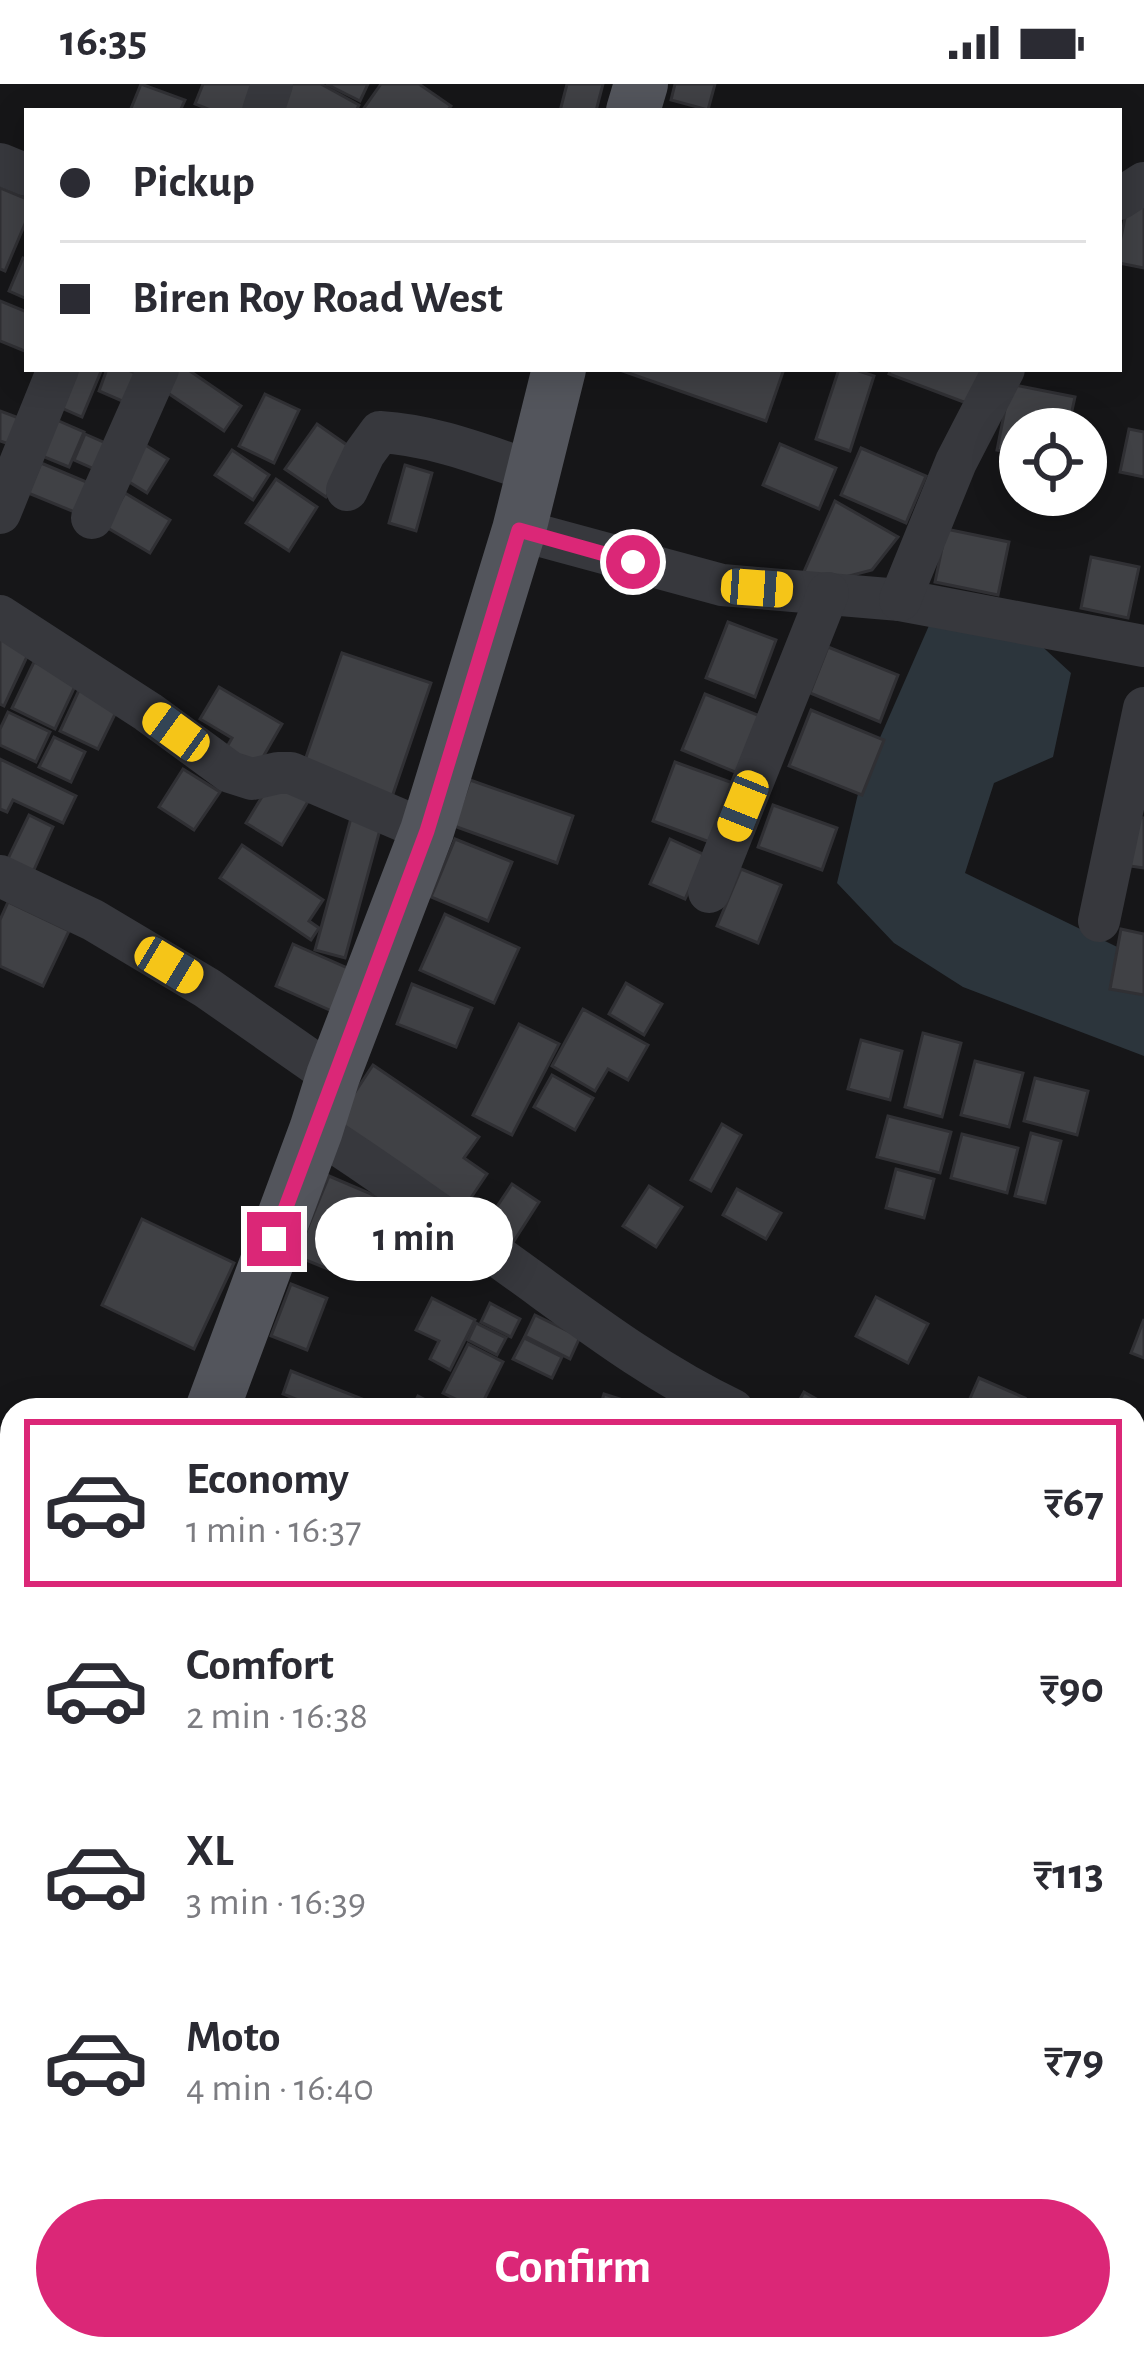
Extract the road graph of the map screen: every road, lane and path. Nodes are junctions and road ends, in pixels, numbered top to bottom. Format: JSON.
{"nodes":[{"id":1,"x":57,"y":372,"type":"edge"},
{"id":2,"x":157,"y":372,"type":"edge"},
{"id":3,"x":556,"y":372,"type":"edge"},
{"id":4,"x":1002,"y":372,"type":"edge"},
{"id":5,"x":534,"y":472,"type":"junction"},
{"id":6,"x":347,"y":490,"type":"dead end"},
{"id":7,"x":0,"y":513,"type":"edge"},
{"id":8,"x":92,"y":518,"type":"dead end"},
{"id":9,"x":519,"y":530,"type":"junction"},
{"id":10,"x":828,"y":593,"type":"junction"},
{"id":11,"x":900,"y":601,"type":"junction"},
{"id":12,"x":0,"y":616,"type":"edge"},
{"id":13,"x":1144,"y":646,"type":"edge"},
{"id":14,"x":1144,"y":708,"type":"edge"},
{"id":15,"x":427,"y":831,"type":"junction"},
{"id":16,"x":0,"y":876,"type":"edge"},
{"id":17,"x":709,"y":892,"type":"dead end"},
{"id":18,"x":1100,"y":921,"type":"dead end"},
{"id":19,"x":333,"y":1076,"type":"junction"},
{"id":20,"x":316,"y":1130,"type":"junction"},
{"id":21,"x":216,"y":1398,"type":"edge"},
{"id":22,"x":710,"y":1398,"type":"edge"}],
"edges":[{"from":1,"to":7,"type":"street"},
{"from":2,"to":8,"type":"street"},
{"from":3,"to":5,"type":"main road"},
{"from":4,"to":11,"type":"street"},
{"from":5,"to":6,"type":"street"},
{"from":5,"to":9,"type":"main road"},
{"from":9,"to":10,"type":"street"},
{"from":9,"to":15,"type":"main road"},
{"from":10,"to":11,"type":"street"},
{"from":10,"to":17,"type":"street"},
{"from":11,"to":13,"type":"street"},
{"from":12,"to":15,"type":"street"},
{"from":14,"to":18,"type":"street"},
{"from":15,"to":19,"type":"main road"},
{"from":16,"to":19,"type":"street"},
{"from":19,"to":20,"type":"main road"},
{"from":20,"to":21,"type":"main road"},
{"from":20,"to":22,"type":"street"}]}
